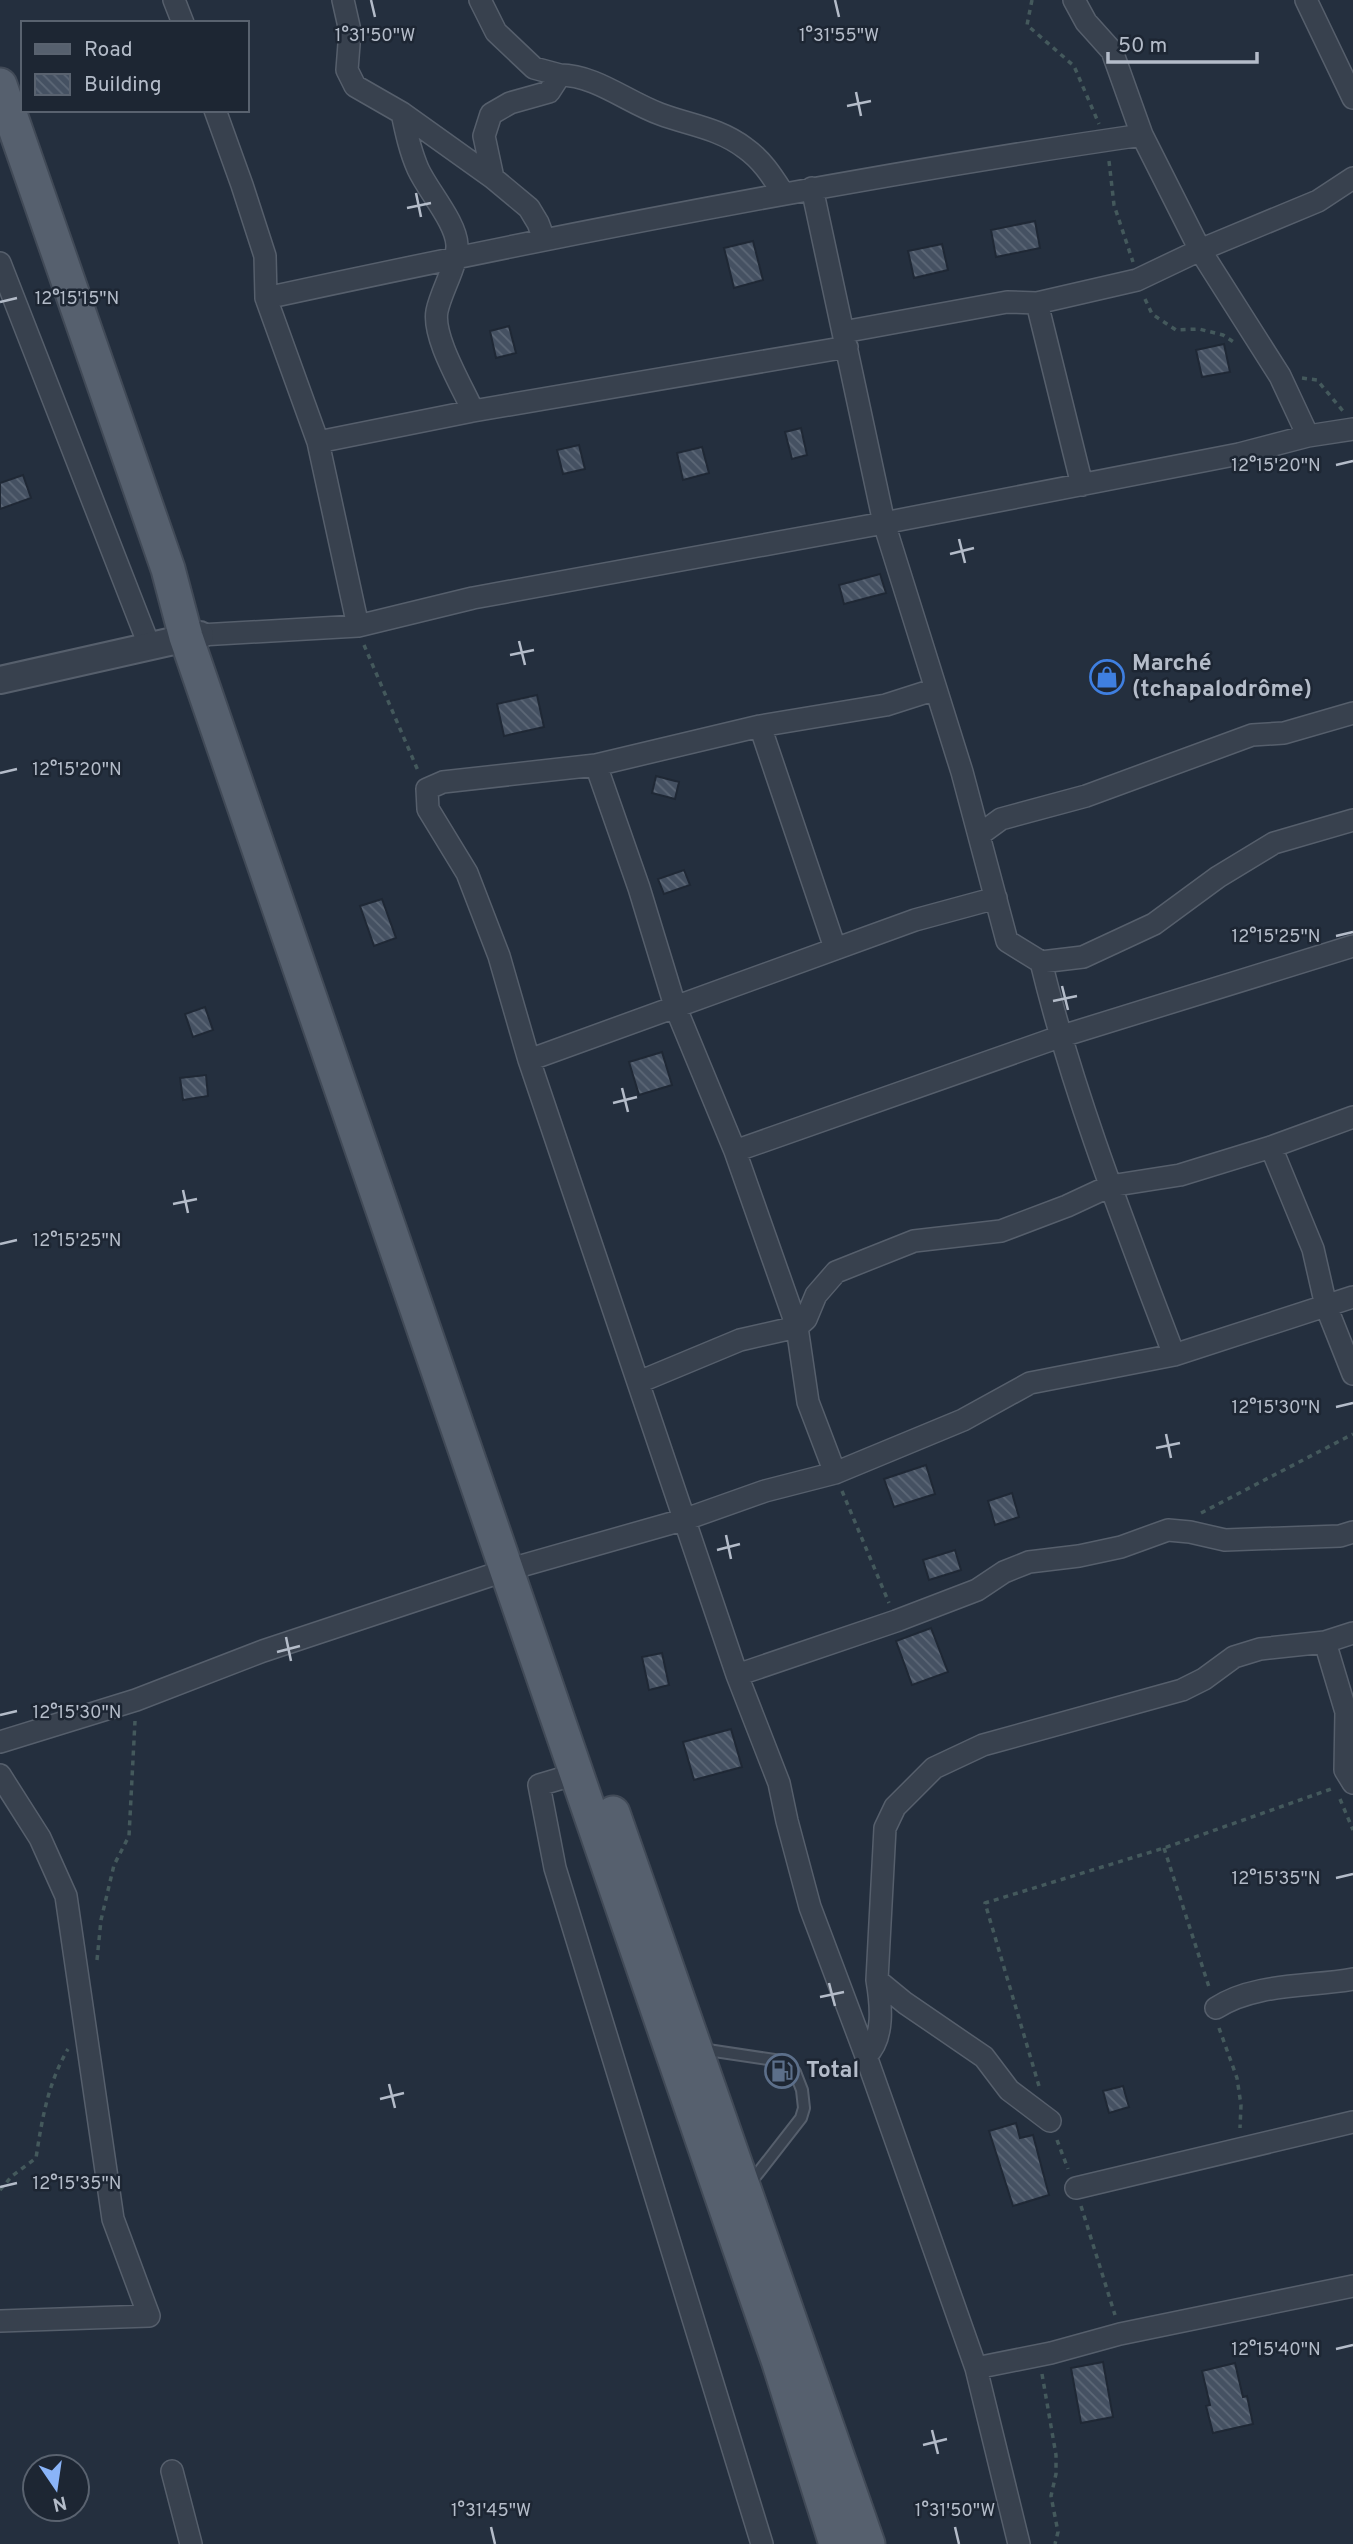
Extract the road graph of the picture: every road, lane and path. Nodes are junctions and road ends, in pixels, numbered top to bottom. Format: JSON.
{"nodes":[{"id":1,"x":174,"y":0,"type":"edge"},
{"id":2,"x":343,"y":0,"type":"edge"},
{"id":3,"x":480,"y":0,"type":"edge"},
{"id":4,"x":1032,"y":0,"type":"edge"},
{"id":5,"x":1074,"y":0,"type":"edge"},
{"id":6,"x":1306,"y":0,"type":"edge"},
{"id":7,"x":182,"y":21,"type":"edge"},
{"id":8,"x":560,"y":75,"type":"junction"},
{"id":9,"x":0,"y":85,"type":"edge"},
{"id":10,"x":1353,"y":98,"type":"edge"},
{"id":11,"x":216,"y":112,"type":"edge"},
{"id":12,"x":401,"y":113,"type":"junction"},
{"id":13,"x":1142,"y":135,"type":"junction"},
{"id":14,"x":1106,"y":140,"type":"junction"},
{"id":15,"x":493,"y":178,"type":"junction"},
{"id":16,"x":1353,"y":178,"type":"edge"},
{"id":17,"x":812,"y":188,"type":"junction"},
{"id":18,"x":783,"y":193,"type":"junction"},
{"id":19,"x":544,"y":239,"type":"junction"},
{"id":20,"x":1200,"y":250,"type":"junction"},
{"id":21,"x":456,"y":257,"type":"junction"},
{"id":22,"x":0,"y":262,"type":"edge"},
{"id":23,"x":1137,"y":280,"type":"junction"},
{"id":24,"x":266,"y":298,"type":"junction"},
{"id":25,"x":1037,"y":303,"type":"junction"},
{"id":26,"x":845,"y":339,"type":"junction"},
{"id":27,"x":1242,"y":348,"type":"dead end"},
{"id":28,"x":1280,"y":376,"type":"junction"},
{"id":29,"x":473,"y":411,"type":"junction"},
{"id":30,"x":1349,"y":422,"type":"edge"},
{"id":31,"x":1308,"y":436,"type":"junction"},
{"id":32,"x":318,"y":442,"type":"junction"},
{"id":33,"x":1082,"y":485,"type":"junction"},
{"id":34,"x":884,"y":523,"type":"junction"},
{"id":35,"x":358,"y":626,"type":"junction"},
{"id":36,"x":193,"y":636,"type":"junction"},
{"id":37,"x":149,"y":645,"type":"junction"},
{"id":38,"x":0,"y":680,"type":"edge"},
{"id":39,"x":936,"y":689,"type":"junction"},
{"id":40,"x":1353,"y":713,"type":"edge"},
{"id":41,"x":760,"y":726,"type":"junction"},
{"id":42,"x":596,"y":765,"type":"junction"},
{"id":43,"x":427,"y":789,"type":"junction"},
{"id":44,"x":1353,"y":820,"type":"edge"},
{"id":45,"x":979,"y":835,"type":"junction"},
{"id":46,"x":996,"y":898,"type":"junction"},
{"id":47,"x":1353,"y":946,"type":"edge"},
{"id":48,"x":835,"y":948,"type":"junction"},
{"id":49,"x":1041,"y":962,"type":"junction"},
{"id":50,"x":675,"y":1006,"type":"junction"},
{"id":51,"x":1059,"y":1037,"type":"junction"},
{"id":52,"x":529,"y":1060,"type":"junction"},
{"id":53,"x":1353,"y":1117,"type":"edge"},
{"id":54,"x":1271,"y":1147,"type":"junction"},
{"id":55,"x":735,"y":1151,"type":"junction"},
{"id":56,"x":1110,"y":1186,"type":"junction"},
{"id":57,"x":1353,"y":1297,"type":"edge"},
{"id":58,"x":1326,"y":1306,"type":"junction"},
{"id":59,"x":797,"y":1327,"type":"junction"},
{"id":60,"x":1174,"y":1355,"type":"junction"},
{"id":61,"x":1353,"y":1374,"type":"edge"},
{"id":62,"x":639,"y":1382,"type":"junction"},
{"id":63,"x":1353,"y":1434,"type":"edge"},
{"id":64,"x":835,"y":1473,"type":"junction"},
{"id":65,"x":686,"y":1519,"type":"junction"},
{"id":66,"x":1168,"y":1530,"type":"junction"},
{"id":67,"x":1353,"y":1532,"type":"edge"},
{"id":68,"x":514,"y":1568,"type":"junction"},
{"id":69,"x":896,"y":1621,"type":"junction"},
{"id":70,"x":1353,"y":1633,"type":"edge"},
{"id":71,"x":1325,"y":1642,"type":"junction"},
{"id":72,"x":737,"y":1675,"type":"junction"},
{"id":73,"x":0,"y":1742,"type":"edge"},
{"id":74,"x":576,"y":1774,"type":"junction"},
{"id":75,"x":0,"y":1775,"type":"edge"},
{"id":76,"x":1346,"y":1784,"type":"edge"},
{"id":77,"x":1353,"y":1830,"type":"edge"},
{"id":78,"x":985,"y":1903,"type":"dead end"},
{"id":79,"x":1353,"y":1979,"type":"edge"},
{"id":80,"x":877,"y":1980,"type":"junction"},
{"id":81,"x":1216,"y":2008,"type":"dead end"},
{"id":82,"x":697,"y":2048,"type":"junction"},
{"id":83,"x":866,"y":2056,"type":"junction"},
{"id":84,"x":1050,"y":2122,"type":"dead end"},
{"id":85,"x":1353,"y":2122,"type":"edge"},
{"id":86,"x":1076,"y":2188,"type":"dead end"},
{"id":87,"x":744,"y":2191,"type":"junction"},
{"id":88,"x":1353,"y":2286,"type":"edge"},
{"id":89,"x":0,"y":2321,"type":"edge"},
{"id":90,"x":1051,"y":2353,"type":"junction"},
{"id":91,"x":976,"y":2368,"type":"junction"},
{"id":92,"x":172,"y":2471,"type":"dead end"},
{"id":93,"x":191,"y":2544,"type":"edge"},
{"id":94,"x":762,"y":2544,"type":"edge"},
{"id":95,"x":836,"y":2544,"type":"edge"},
{"id":96,"x":868,"y":2544,"type":"edge"},
{"id":97,"x":1019,"y":2544,"type":"edge"},
{"id":98,"x":1055,"y":2544,"type":"edge"}],
"edges":[{"from":1,"to":7,"type":"street"},
{"from":2,"to":12,"type":"street"},
{"from":3,"to":8,"type":"street"},
{"from":4,"to":14,"type":"path"},
{"from":5,"to":13,"type":"street"},
{"from":6,"to":10,"type":"street"},
{"from":8,"to":15,"type":"street"},
{"from":8,"to":18,"type":"street"},
{"from":9,"to":36,"type":"main road"},
{"from":11,"to":24,"type":"street"},
{"from":12,"to":15,"type":"street"},
{"from":12,"to":21,"type":"street"},
{"from":13,"to":14,"type":"street"},
{"from":13,"to":20,"type":"street"},
{"from":14,"to":17,"type":"street"},
{"from":14,"to":23,"type":"path"},
{"from":15,"to":19,"type":"street"},
{"from":16,"to":20,"type":"street"},
{"from":17,"to":18,"type":"street"},
{"from":17,"to":26,"type":"street"},
{"from":18,"to":19,"type":"street"},
{"from":19,"to":21,"type":"street"},
{"from":20,"to":23,"type":"street"},
{"from":20,"to":28,"type":"street"},
{"from":21,"to":24,"type":"street"},
{"from":21,"to":29,"type":"street"},
{"from":22,"to":37,"type":"street"},
{"from":23,"to":25,"type":"street"},
{"from":23,"to":27,"type":"path"},
{"from":24,"to":32,"type":"street"},
{"from":25,"to":26,"type":"street"},
{"from":25,"to":33,"type":"street"},
{"from":26,"to":29,"type":"street"},
{"from":26,"to":34,"type":"street"},
{"from":28,"to":30,"type":"path"},
{"from":28,"to":31,"type":"street"},
{"from":29,"to":32,"type":"street"},
{"from":30,"to":31,"type":"street"},
{"from":31,"to":33,"type":"street"},
{"from":32,"to":35,"type":"street"},
{"from":33,"to":34,"type":"street"},
{"from":34,"to":35,"type":"street"},
{"from":34,"to":39,"type":"street"},
{"from":35,"to":36,"type":"street"},
{"from":35,"to":43,"type":"path"},
{"from":36,"to":37,"type":"street"},
{"from":36,"to":68,"type":"main road"},
{"from":37,"to":38,"type":"street"},
{"from":39,"to":41,"type":"street"},
{"from":39,"to":45,"type":"street"},
{"from":40,"to":45,"type":"street"},
{"from":41,"to":42,"type":"street"},
{"from":41,"to":48,"type":"street"},
{"from":42,"to":43,"type":"street"},
{"from":42,"to":50,"type":"street"},
{"from":43,"to":52,"type":"street"},
{"from":44,"to":49,"type":"street"},
{"from":45,"to":46,"type":"street"},
{"from":46,"to":48,"type":"street"},
{"from":46,"to":49,"type":"street"},
{"from":47,"to":51,"type":"street"},
{"from":48,"to":50,"type":"street"},
{"from":49,"to":51,"type":"street"},
{"from":50,"to":52,"type":"street"},
{"from":50,"to":55,"type":"street"},
{"from":51,"to":55,"type":"street"},
{"from":51,"to":56,"type":"street"},
{"from":52,"to":62,"type":"street"},
{"from":53,"to":54,"type":"street"},
{"from":54,"to":56,"type":"street"},
{"from":54,"to":58,"type":"street"},
{"from":55,"to":59,"type":"street"},
{"from":56,"to":59,"type":"street"},
{"from":56,"to":60,"type":"street"},
{"from":57,"to":58,"type":"street"},
{"from":58,"to":60,"type":"street"},
{"from":58,"to":61,"type":"street"},
{"from":59,"to":62,"type":"street"},
{"from":59,"to":64,"type":"street"},
{"from":60,"to":64,"type":"street"},
{"from":62,"to":65,"type":"street"},
{"from":63,"to":66,"type":"path"},
{"from":64,"to":65,"type":"street"},
{"from":64,"to":69,"type":"path"},
{"from":65,"to":68,"type":"street"},
{"from":65,"to":72,"type":"street"},
{"from":66,"to":67,"type":"street"},
{"from":66,"to":69,"type":"street"},
{"from":68,"to":73,"type":"street"},
{"from":68,"to":74,"type":"main road"},
{"from":68,"to":82,"type":"main road"},
{"from":69,"to":72,"type":"street"},
{"from":70,"to":71,"type":"street"},
{"from":71,"to":76,"type":"street"},
{"from":71,"to":80,"type":"street"},
{"from":72,"to":83,"type":"street"},
{"from":74,"to":94,"type":"street"},
{"from":74,"to":95,"type":"main road"},
{"from":75,"to":89,"type":"street"},
{"from":76,"to":77,"type":"path"},
{"from":76,"to":78,"type":"path"},
{"from":79,"to":81,"type":"street"},
{"from":80,"to":83,"type":"street"},
{"from":80,"to":84,"type":"street"},
{"from":82,"to":87,"type":"main road"},
{"from":82,"to":87,"type":"lane"},
{"from":83,"to":91,"type":"street"},
{"from":85,"to":86,"type":"street"},
{"from":87,"to":96,"type":"main road"},
{"from":88,"to":90,"type":"street"},
{"from":90,"to":91,"type":"street"},
{"from":90,"to":98,"type":"path"},
{"from":91,"to":97,"type":"street"},
{"from":92,"to":93,"type":"street"}]}
